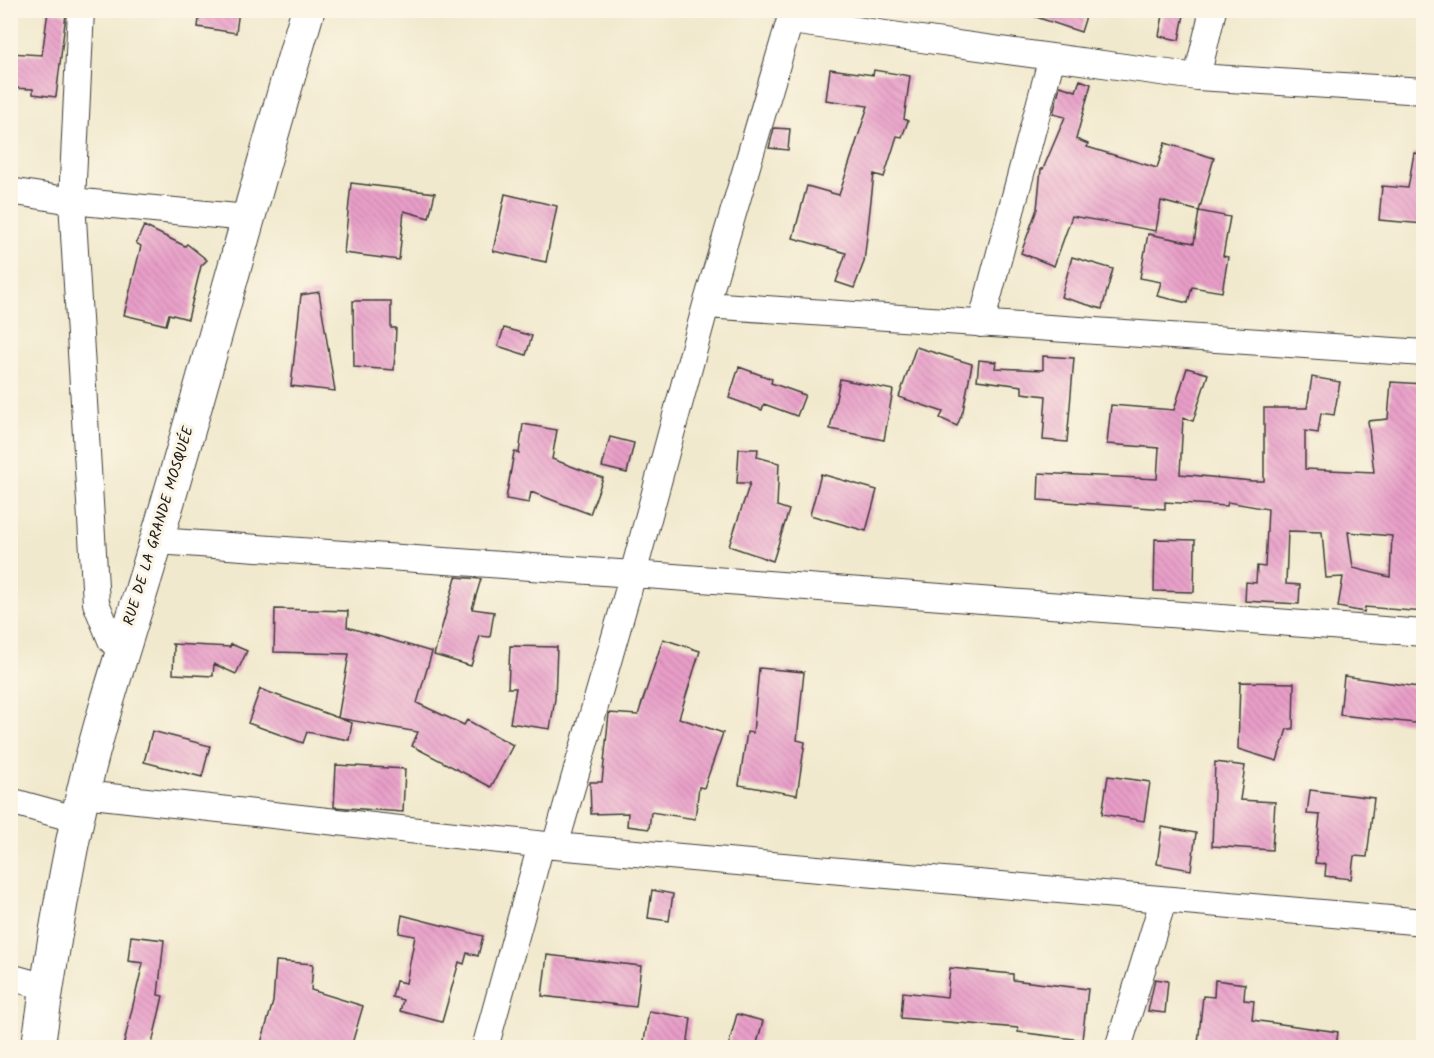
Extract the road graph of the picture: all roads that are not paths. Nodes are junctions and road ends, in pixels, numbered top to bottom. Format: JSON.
{"nodes":[{"id":1,"x":81,"y":10,"type":"edge"},
{"id":2,"x":308,"y":10,"type":"edge"},
{"id":3,"x":1213,"y":10,"type":"edge"},
{"id":4,"x":792,"y":16,"type":"edge"},
{"id":5,"x":1052,"y":57,"type":"junction"},
{"id":6,"x":1197,"y":77,"type":"junction"},
{"id":7,"x":1424,"y":91,"type":"edge"},
{"id":8,"x":10,"y":191,"type":"edge"},
{"id":9,"x":72,"y":201,"type":"junction"},
{"id":10,"x":247,"y":218,"type":"junction"},
{"id":11,"x":706,"y":305,"type":"junction"},
{"id":12,"x":981,"y":324,"type":"junction"},
{"id":13,"x":1424,"y":353,"type":"edge"},
{"id":14,"x":157,"y":541,"type":"junction"},
{"id":15,"x":633,"y":574,"type":"junction"},
{"id":16,"x":1424,"y":633,"type":"edge"},
{"id":17,"x":121,"y":651,"type":"junction"},
{"id":18,"x":10,"y":801,"type":"edge"},
{"id":19,"x":81,"y":807,"type":"junction"},
{"id":20,"x":548,"y":846,"type":"junction"},
{"id":21,"x":1163,"y":901,"type":"junction"},
{"id":22,"x":1424,"y":922,"type":"edge"},
{"id":23,"x":10,"y":977,"type":"edge"},
{"id":24,"x":46,"y":987,"type":"junction"},
{"id":25,"x":38,"y":1047,"type":"edge"},
{"id":26,"x":485,"y":1047,"type":"edge"},
{"id":27,"x":1118,"y":1047,"type":"edge"}],
"edges":[{"from":1,"to":9,"type":"street"},
{"from":2,"to":10,"type":"street","name":"RUE DE LA GRANDE MOSQUÉE"},
{"from":3,"to":6,"type":"street"},
{"from":4,"to":5,"type":"street"},
{"from":4,"to":11,"type":"street"},
{"from":5,"to":6,"type":"street"},
{"from":5,"to":12,"type":"street"},
{"from":6,"to":7,"type":"street"},
{"from":8,"to":9,"type":"street"},
{"from":9,"to":10,"type":"street"},
{"from":9,"to":17,"type":"street"},
{"from":10,"to":14,"type":"street","name":"RUE DE LA GRANDE MOSQUÉE"},
{"from":11,"to":12,"type":"street"},
{"from":11,"to":15,"type":"street"},
{"from":12,"to":13,"type":"street"},
{"from":14,"to":15,"type":"street"},
{"from":14,"to":17,"type":"street","name":"RUE DE LA GRANDE MOSQUÉE"},
{"from":15,"to":16,"type":"street"},
{"from":15,"to":20,"type":"street"},
{"from":17,"to":19,"type":"street","name":"RUE DE LA GRANDE MOSQUÉE"},
{"from":18,"to":19,"type":"street"},
{"from":19,"to":20,"type":"street"},
{"from":19,"to":24,"type":"street","name":"RUE DE LA GRANDE MOSQUÉE"},
{"from":20,"to":21,"type":"street"},
{"from":20,"to":26,"type":"street"},
{"from":21,"to":22,"type":"street"},
{"from":21,"to":27,"type":"street"},
{"from":23,"to":24,"type":"street"},
{"from":24,"to":25,"type":"street","name":"RUE DE LA GRANDE MOSQUÉE"}]}
